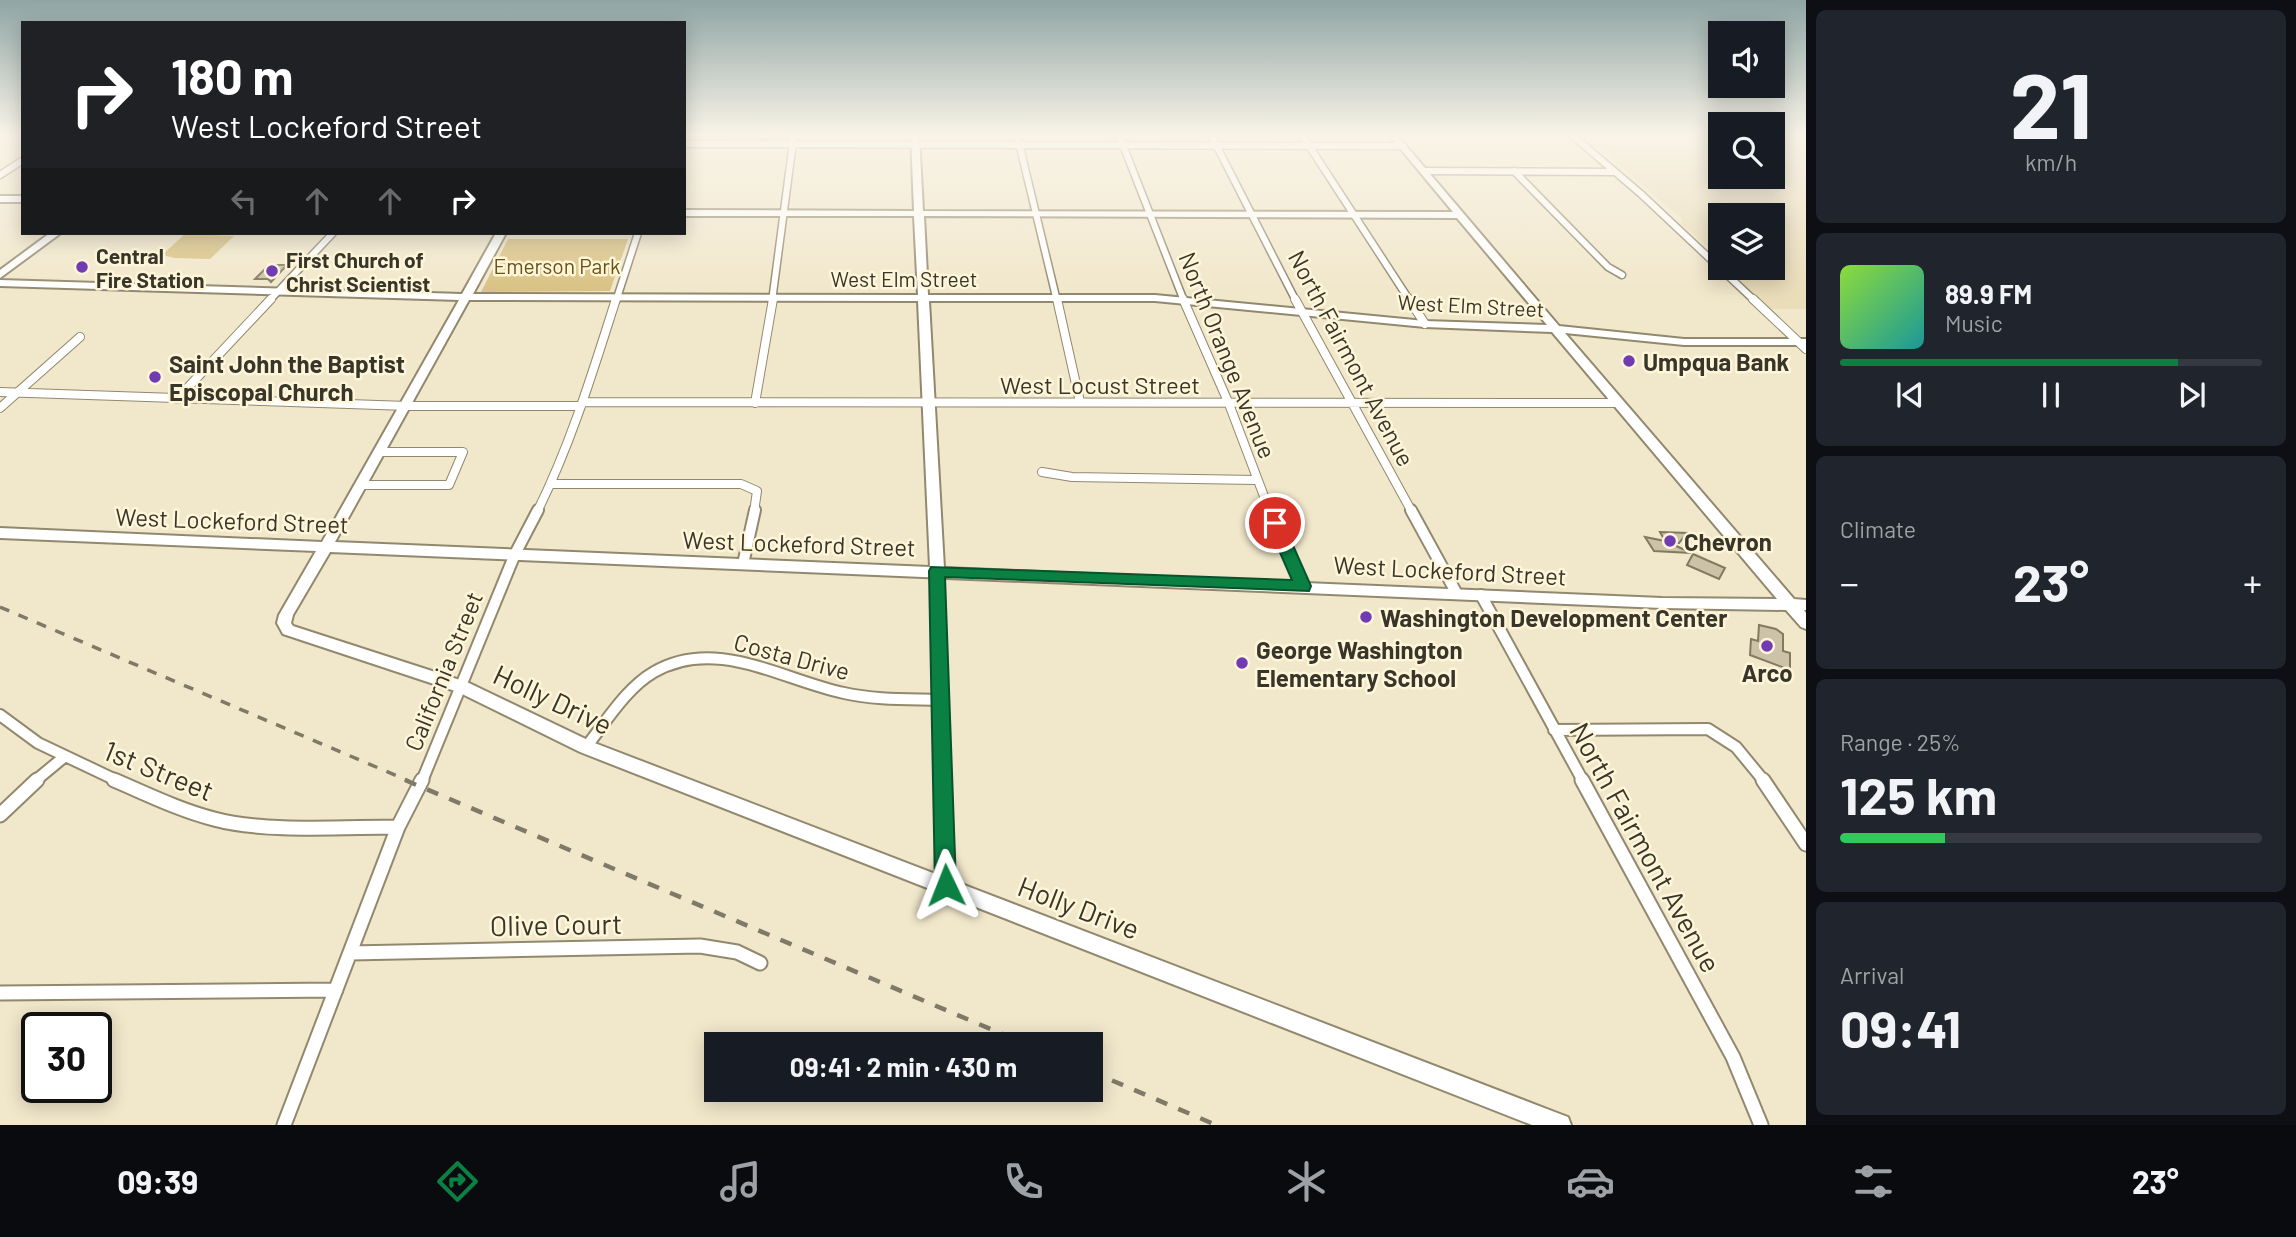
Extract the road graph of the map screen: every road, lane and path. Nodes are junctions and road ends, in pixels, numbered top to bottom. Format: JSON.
{"nodes":[{"id":1,"x":787,"y":188,"type":"edge"},
{"id":2,"x":918,"y":188,"type":"edge"},
{"id":3,"x":1031,"y":188,"type":"edge"},
{"id":4,"x":1141,"y":188,"type":"edge"},
{"id":5,"x":1238,"y":188,"type":"edge"},
{"id":6,"x":1337,"y":188,"type":"edge"},
{"id":7,"x":1437,"y":188,"type":"edge"},
{"id":8,"x":1530,"y":188,"type":"edge"},
{"id":9,"x":1632,"y":188,"type":"edge"},
{"id":10,"x":0,"y":199,"type":"edge"},
{"id":11,"x":21,"y":200,"type":"edge"},
{"id":12,"x":920,"y":210,"type":"junction"},
{"id":13,"x":686,"y":213,"type":"edge"},
{"id":14,"x":784,"y":214,"type":"junction"},
{"id":15,"x":1038,"y":214,"type":"junction"},
{"id":16,"x":1152,"y":215,"type":"junction"},
{"id":17,"x":1252,"y":215,"type":"junction"},
{"id":18,"x":1355,"y":215,"type":"junction"},
{"id":19,"x":1459,"y":215,"type":"junction"},
{"id":20,"x":53,"y":235,"type":"edge"},
{"id":21,"x":331,"y":235,"type":"edge"},
{"id":22,"x":500,"y":235,"type":"edge"},
{"id":23,"x":637,"y":235,"type":"edge"},
{"id":24,"x":0,"y":275,"type":"edge"},
{"id":25,"x":1622,"y":275,"type":"dead end"},
{"id":26,"x":0,"y":283,"type":"edge"},
{"id":27,"x":278,"y":291,"type":"junction"},
{"id":28,"x":1055,"y":296,"type":"junction"},
{"id":29,"x":466,"y":297,"type":"junction"},
{"id":30,"x":923,"y":297,"type":"junction"},
{"id":31,"x":618,"y":298,"type":"junction"},
{"id":32,"x":772,"y":298,"type":"junction"},
{"id":33,"x":1184,"y":300,"type":"junction"},
{"id":34,"x":1302,"y":312,"type":"junction"},
{"id":35,"x":1425,"y":324,"type":"junction"},
{"id":36,"x":1554,"y":329,"type":"junction"},
{"id":37,"x":80,"y":337,"type":"dead end"},
{"id":38,"x":1803,"y":344,"type":"edge"},
{"id":39,"x":0,"y":391,"type":"edge"},
{"id":40,"x":18,"y":392,"type":"junction"},
{"id":41,"x":177,"y":398,"type":"junction"},
{"id":42,"x":1080,"y":402,"type":"junction"},
{"id":43,"x":1351,"y":402,"type":"junction"},
{"id":44,"x":1617,"y":402,"type":"junction"},
{"id":45,"x":755,"y":403,"type":"junction"},
{"id":46,"x":928,"y":403,"type":"junction"},
{"id":47,"x":582,"y":404,"type":"junction"},
{"id":48,"x":1229,"y":404,"type":"junction"},
{"id":49,"x":407,"y":406,"type":"junction"},
{"id":50,"x":0,"y":408,"type":"edge"},
{"id":51,"x":381,"y":452,"type":"junction"},
{"id":52,"x":1042,"y":472,"type":"dead end"},
{"id":53,"x":1256,"y":480,"type":"junction"},
{"id":54,"x":551,"y":484,"type":"junction"},
{"id":55,"x":362,"y":485,"type":"junction"},
{"id":56,"x":0,"y":533,"type":"edge"},
{"id":57,"x":325,"y":546,"type":"junction"},
{"id":58,"x":515,"y":554,"type":"junction"},
{"id":59,"x":743,"y":564,"type":"junction"},
{"id":60,"x":937,"y":571,"type":"junction"},
{"id":61,"x":1303,"y":586,"type":"junction"},
{"id":62,"x":1457,"y":594,"type":"junction"},
{"id":63,"x":1481,"y":595,"type":"junction"},
{"id":64,"x":1798,"y":605,"type":"edge"},
{"id":65,"x":1806,"y":623,"type":"edge"},
{"id":66,"x":463,"y":687,"type":"junction"},
{"id":67,"x":940,"y":699,"type":"junction"},
{"id":68,"x":0,"y":715,"type":"edge"},
{"id":69,"x":1554,"y":730,"type":"junction"},
{"id":70,"x":586,"y":747,"type":"junction"},
{"id":71,"x":64,"y":757,"type":"junction"},
{"id":72,"x":0,"y":815,"type":"edge"},
{"id":73,"x":398,"y":827,"type":"junction"},
{"id":74,"x":1806,"y":844,"type":"edge"},
{"id":75,"x":946,"y":885,"type":"junction"},
{"id":76,"x":350,"y":953,"type":"junction"},
{"id":77,"x":760,"y":963,"type":"dead end"},
{"id":78,"x":337,"y":989,"type":"junction"},
{"id":79,"x":0,"y":993,"type":"edge"},
{"id":80,"x":284,"y":1125,"type":"edge"},
{"id":81,"x":1560,"y":1125,"type":"edge"},
{"id":82,"x":1761,"y":1125,"type":"edge"}],
"edges":[{"from":1,"to":14,"type":"street"},
{"from":2,"to":12,"type":"street"},
{"from":3,"to":15,"type":"street"},
{"from":4,"to":16,"type":"street","name":"North Orange Avenue"},
{"from":5,"to":17,"type":"street","name":"North Fairmont Avenue"},
{"from":6,"to":18,"type":"street"},
{"from":7,"to":19,"type":"street"},
{"from":8,"to":25,"type":"street"},
{"from":9,"to":38,"type":"street"},
{"from":10,"to":11,"type":"street"},
{"from":12,"to":14,"type":"street"},
{"from":12,"to":15,"type":"street"},
{"from":12,"to":30,"type":"street"},
{"from":13,"to":14,"type":"street"},
{"from":14,"to":32,"type":"street"},
{"from":15,"to":16,"type":"street"},
{"from":15,"to":28,"type":"street"},
{"from":16,"to":17,"type":"street"},
{"from":16,"to":33,"type":"street","name":"North Orange Avenue"},
{"from":17,"to":18,"type":"street"},
{"from":17,"to":34,"type":"street","name":"North Fairmont Avenue"},
{"from":18,"to":19,"type":"street"},
{"from":18,"to":35,"type":"street"},
{"from":19,"to":36,"type":"street"},
{"from":20,"to":24,"type":"street"},
{"from":21,"to":27,"type":"street"},
{"from":22,"to":29,"type":"street"},
{"from":23,"to":31,"type":"street","name":"California Street"},
{"from":26,"to":27,"type":"street","name":"West Elm Street"},
{"from":27,"to":29,"type":"street","name":"West Elm Street"},
{"from":27,"to":41,"type":"street"},
{"from":28,"to":30,"type":"street","name":"West Elm Street"},
{"from":28,"to":33,"type":"street","name":"West Elm Street"},
{"from":28,"to":42,"type":"street"},
{"from":29,"to":31,"type":"street","name":"West Elm Street"},
{"from":29,"to":49,"type":"street"},
{"from":30,"to":32,"type":"street","name":"West Elm Street"},
{"from":30,"to":46,"type":"street"},
{"from":31,"to":32,"type":"street","name":"West Elm Street"},
{"from":31,"to":47,"type":"street","name":"California Street"},
{"from":32,"to":45,"type":"street"},
{"from":33,"to":34,"type":"street","name":"West Elm Street"},
{"from":33,"to":48,"type":"street","name":"North Orange Avenue"},
{"from":34,"to":35,"type":"street","name":"West Elm Street"},
{"from":34,"to":43,"type":"street","name":"North Fairmont Avenue"},
{"from":35,"to":36,"type":"street","name":"West Elm Street"},
{"from":36,"to":38,"type":"street","name":"West Elm Street"},
{"from":36,"to":44,"type":"street"},
{"from":37,"to":40,"type":"street"},
{"from":39,"to":40,"type":"street","name":"West Locust Street"},
{"from":40,"to":41,"type":"street","name":"West Locust Street"},
{"from":40,"to":50,"type":"street"},
{"from":41,"to":49,"type":"street","name":"West Locust Street"},
{"from":42,"to":46,"type":"street","name":"West Locust Street"},
{"from":42,"to":48,"type":"street","name":"West Locust Street"},
{"from":43,"to":44,"type":"street","name":"West Locust Street"},
{"from":43,"to":48,"type":"street","name":"West Locust Street"},
{"from":43,"to":62,"type":"street","name":"North Fairmont Avenue"},
{"from":44,"to":64,"type":"street"},
{"from":45,"to":46,"type":"street","name":"West Locust Street"},
{"from":45,"to":47,"type":"street","name":"West Locust Street"},
{"from":46,"to":60,"type":"street"},
{"from":47,"to":49,"type":"street","name":"West Locust Street"},
{"from":47,"to":54,"type":"street","name":"California Street"},
{"from":48,"to":53,"type":"street","name":"North Orange Avenue"},
{"from":49,"to":51,"type":"street"},
{"from":51,"to":55,"type":"street"},
{"from":51,"to":55,"type":"street"},
{"from":52,"to":53,"type":"street"},
{"from":53,"to":61,"type":"street","name":"North Orange Avenue"},
{"from":54,"to":58,"type":"street","name":"California Street"},
{"from":54,"to":59,"type":"street"},
{"from":55,"to":57,"type":"street"},
{"from":56,"to":57,"type":"street","name":"West Lockeford Street"},
{"from":57,"to":58,"type":"street","name":"West Lockeford Street"},
{"from":57,"to":66,"type":"street","name":"Holly Drive"},
{"from":58,"to":59,"type":"street","name":"West Lockeford Street"},
{"from":58,"to":66,"type":"street","name":"California Street"},
{"from":59,"to":60,"type":"street","name":"West Lockeford Street"},
{"from":60,"to":61,"type":"street","name":"West Lockeford Street"},
{"from":60,"to":67,"type":"street"},
{"from":61,"to":62,"type":"street","name":"West Lockeford Street"},
{"from":62,"to":63,"type":"street","name":"West Lockeford Street"},
{"from":63,"to":64,"type":"street","name":"West Lockeford Street"},
{"from":63,"to":69,"type":"street","name":"North Fairmont Avenue"},
{"from":64,"to":65,"type":"street"},
{"from":66,"to":70,"type":"street","name":"Holly Drive"},
{"from":66,"to":73,"type":"street","name":"California Street"},
{"from":67,"to":70,"type":"street","name":"Costa Drive"},
{"from":67,"to":75,"type":"street"},
{"from":68,"to":71,"type":"street","name":"1st Street"},
{"from":69,"to":74,"type":"street"},
{"from":69,"to":82,"type":"street","name":"North Fairmont Avenue"},
{"from":70,"to":75,"type":"street","name":"Holly Drive"},
{"from":71,"to":72,"type":"street"},
{"from":71,"to":73,"type":"street","name":"1st Street"},
{"from":73,"to":76,"type":"street","name":"California Street"},
{"from":75,"to":81,"type":"street","name":"Holly Drive"},
{"from":76,"to":77,"type":"street","name":"Olive Court"},
{"from":76,"to":78,"type":"street","name":"California Street"},
{"from":78,"to":79,"type":"street"},
{"from":78,"to":80,"type":"street","name":"California Street"}]}
